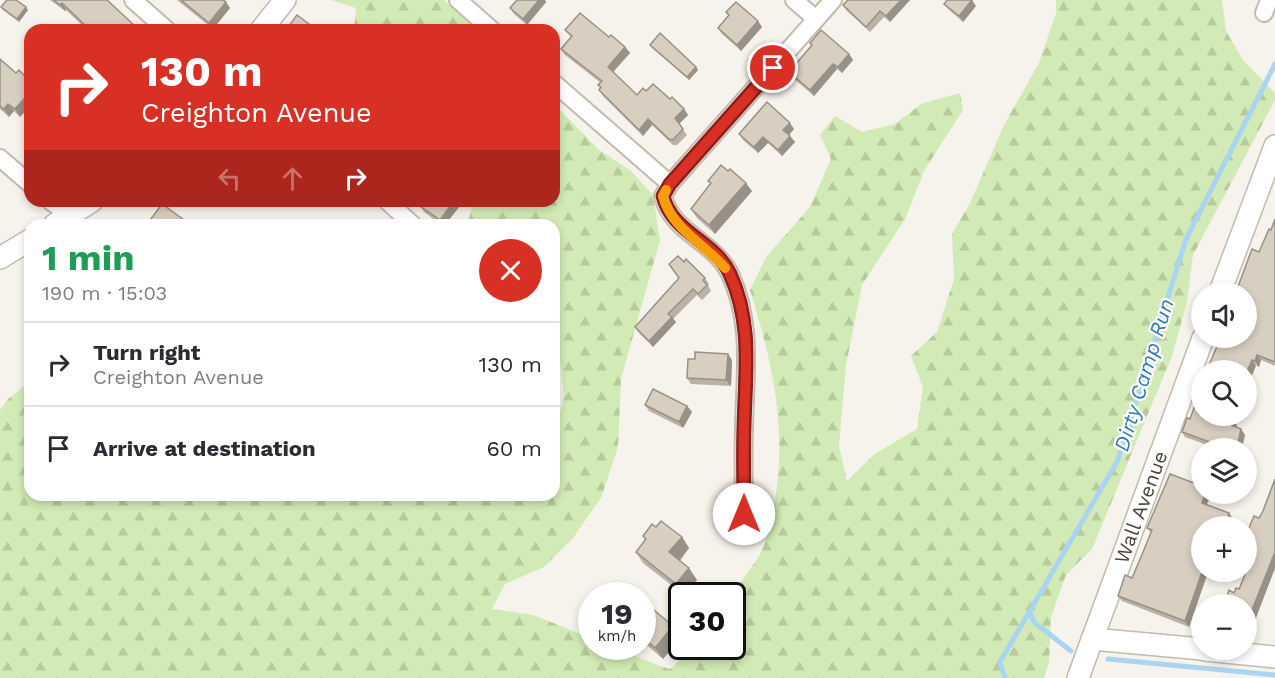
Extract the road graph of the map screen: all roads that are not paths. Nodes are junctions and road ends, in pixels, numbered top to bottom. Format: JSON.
{"nodes":[{"id":1,"x":134,"y":0,"type":"edge"},
{"id":2,"x":285,"y":0,"type":"edge"},
{"id":3,"x":458,"y":0,"type":"edge"},
{"id":4,"x":794,"y":0,"type":"edge"},
{"id":5,"x":833,"y":0,"type":"edge"},
{"id":6,"x":816,"y":19,"type":"junction"},
{"id":7,"x":160,"y":24,"type":"edge"},
{"id":8,"x":266,"y":24,"type":"edge"},
{"id":9,"x":485,"y":24,"type":"edge"},
{"id":10,"x":560,"y":88,"type":"edge"},
{"id":11,"x":1275,"y":146,"type":"edge"},
{"id":12,"x":0,"y":158,"type":"edge"},
{"id":13,"x":1271,"y":170,"type":"edge"},
{"id":14,"x":24,"y":179,"type":"edge"},
{"id":15,"x":670,"y":184,"type":"junction"},
{"id":16,"x":83,"y":207,"type":"edge"},
{"id":17,"x":393,"y":207,"type":"edge"},
{"id":18,"x":64,"y":219,"type":"edge"},
{"id":19,"x":406,"y":219,"type":"edge"},
{"id":20,"x":24,"y":244,"type":"edge"},
{"id":21,"x":0,"y":258,"type":"edge"},
{"id":22,"x":1224,"y":282,"type":"edge"},
{"id":23,"x":1199,"y":348,"type":"edge"},
{"id":24,"x":744,"y":514,"type":"dead end"},
{"id":25,"x":1092,"y":639,"type":"junction"},
{"id":26,"x":1191,"y":648,"type":"edge"},
{"id":27,"x":1257,"y":653,"type":"edge"},
{"id":28,"x":1274,"y":654,"type":"edge"},
{"id":29,"x":1078,"y":678,"type":"edge"}],
"edges":[{"from":1,"to":7,"type":"street"},
{"from":2,"to":8,"type":"street"},
{"from":3,"to":9,"type":"street"},
{"from":4,"to":6,"type":"street"},
{"from":5,"to":6,"type":"street"},
{"from":6,"to":15,"type":"street"},
{"from":10,"to":15,"type":"street"},
{"from":11,"to":13,"type":"street"},
{"from":12,"to":14,"type":"street"},
{"from":13,"to":22,"type":"street"},
{"from":15,"to":24,"type":"street"},
{"from":16,"to":18,"type":"street"},
{"from":17,"to":19,"type":"street"},
{"from":20,"to":21,"type":"street"},
{"from":23,"to":25,"type":"street","name":"Wall Avenue"},
{"from":25,"to":26,"type":"street"},
{"from":25,"to":29,"type":"street","name":"Wall Avenue"},
{"from":27,"to":28,"type":"street"}]}
